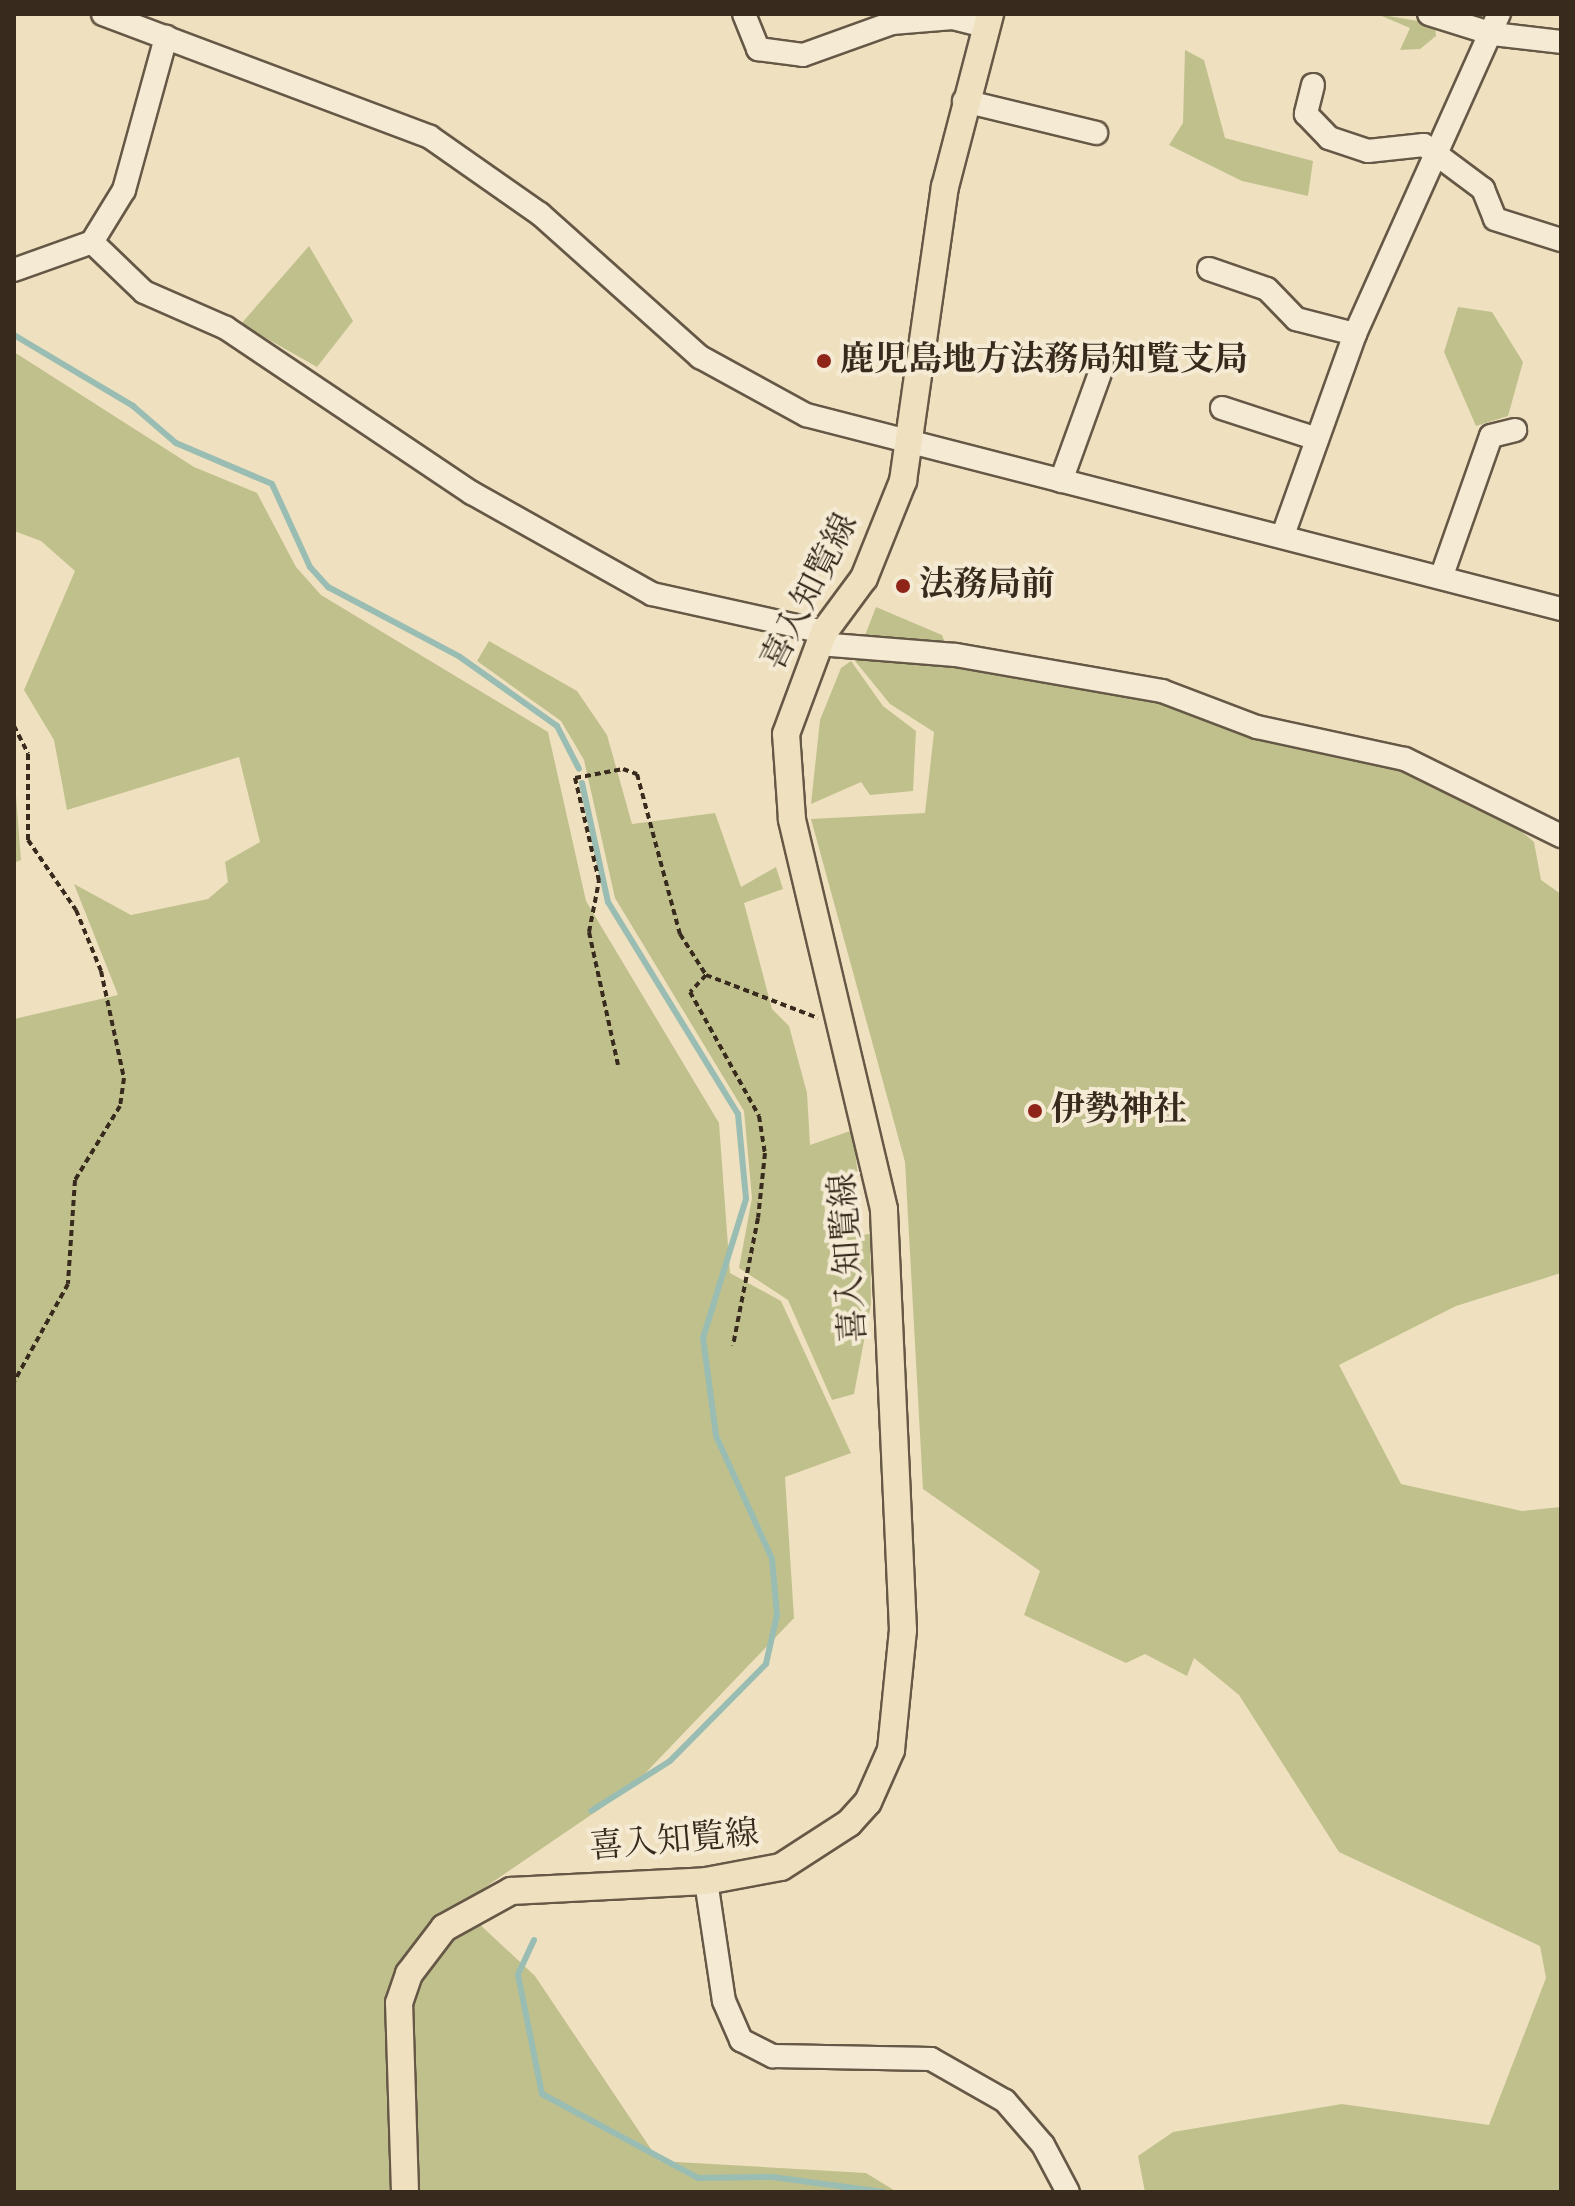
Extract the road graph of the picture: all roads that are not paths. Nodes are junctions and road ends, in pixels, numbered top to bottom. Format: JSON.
{"nodes":[{"id":1,"x":103,"y":14,"type":"edge"},
{"id":2,"x":744,"y":14,"type":"edge"},
{"id":3,"x":1429,"y":14,"type":"edge"},
{"id":4,"x":988,"y":20,"type":"edge"},
{"id":5,"x":1496,"y":24,"type":"edge"},
{"id":6,"x":158,"y":27,"type":"edge"},
{"id":7,"x":1561,"y":42,"type":"edge"},
{"id":8,"x":1313,"y":85,"type":"dead end"},
{"id":9,"x":964,"y":101,"type":"junction"},
{"id":10,"x":1096,"y":133,"type":"dead end"},
{"id":11,"x":1436,"y":151,"type":"junction"},
{"id":12,"x":1561,"y":240,"type":"edge"},
{"id":13,"x":92,"y":242,"type":"junction"},
{"id":14,"x":1209,"y":269,"type":"dead end"},
{"id":15,"x":14,"y":270,"type":"edge"},
{"id":16,"x":1355,"y":334,"type":"junction"},
{"id":17,"x":1102,"y":368,"type":"dead end"},
{"id":18,"x":1222,"y":408,"type":"dead end"},
{"id":19,"x":1515,"y":430,"type":"dead end"},
{"id":20,"x":1317,"y":439,"type":"junction"},
{"id":21,"x":908,"y":443,"type":"junction"},
{"id":22,"x":1061,"y":481,"type":"junction"},
{"id":23,"x":1283,"y":535,"type":"junction"},
{"id":24,"x":1442,"y":575,"type":"junction"},
{"id":25,"x":1561,"y":609,"type":"edge"},
{"id":26,"x":822,"y":638,"type":"junction"},
{"id":27,"x":1561,"y":836,"type":"edge"},
{"id":28,"x":706,"y":1881,"type":"junction"},
{"id":29,"x":405,"y":2192,"type":"edge"},
{"id":30,"x":1068,"y":2192,"type":"edge"}],
"edges":[{"from":1,"to":6,"type":"street"},
{"from":2,"to":4,"type":"street"},
{"from":3,"to":5,"type":"street"},
{"from":4,"to":9,"type":"main road","name":"喜入知覧線"},
{"from":5,"to":7,"type":"street"},
{"from":5,"to":11,"type":"street"},
{"from":6,"to":13,"type":"street"},
{"from":6,"to":21,"type":"street"},
{"from":8,"to":11,"type":"street"},
{"from":9,"to":10,"type":"street"},
{"from":9,"to":21,"type":"main road","name":"喜入知覧線"},
{"from":11,"to":12,"type":"street"},
{"from":11,"to":16,"type":"street"},
{"from":13,"to":15,"type":"street"},
{"from":13,"to":26,"type":"street"},
{"from":14,"to":16,"type":"street"},
{"from":16,"to":20,"type":"street"},
{"from":17,"to":22,"type":"street"},
{"from":18,"to":20,"type":"street"},
{"from":19,"to":24,"type":"street"},
{"from":20,"to":23,"type":"street"},
{"from":21,"to":22,"type":"street"},
{"from":21,"to":26,"type":"main road","name":"喜入知覧線"},
{"from":22,"to":23,"type":"street"},
{"from":23,"to":24,"type":"street"},
{"from":24,"to":25,"type":"street"},
{"from":26,"to":27,"type":"street"},
{"from":26,"to":28,"type":"main road","name":"喜入知覧線"},
{"from":28,"to":29,"type":"main road","name":"喜入知覧線"},
{"from":28,"to":30,"type":"street"}]}
